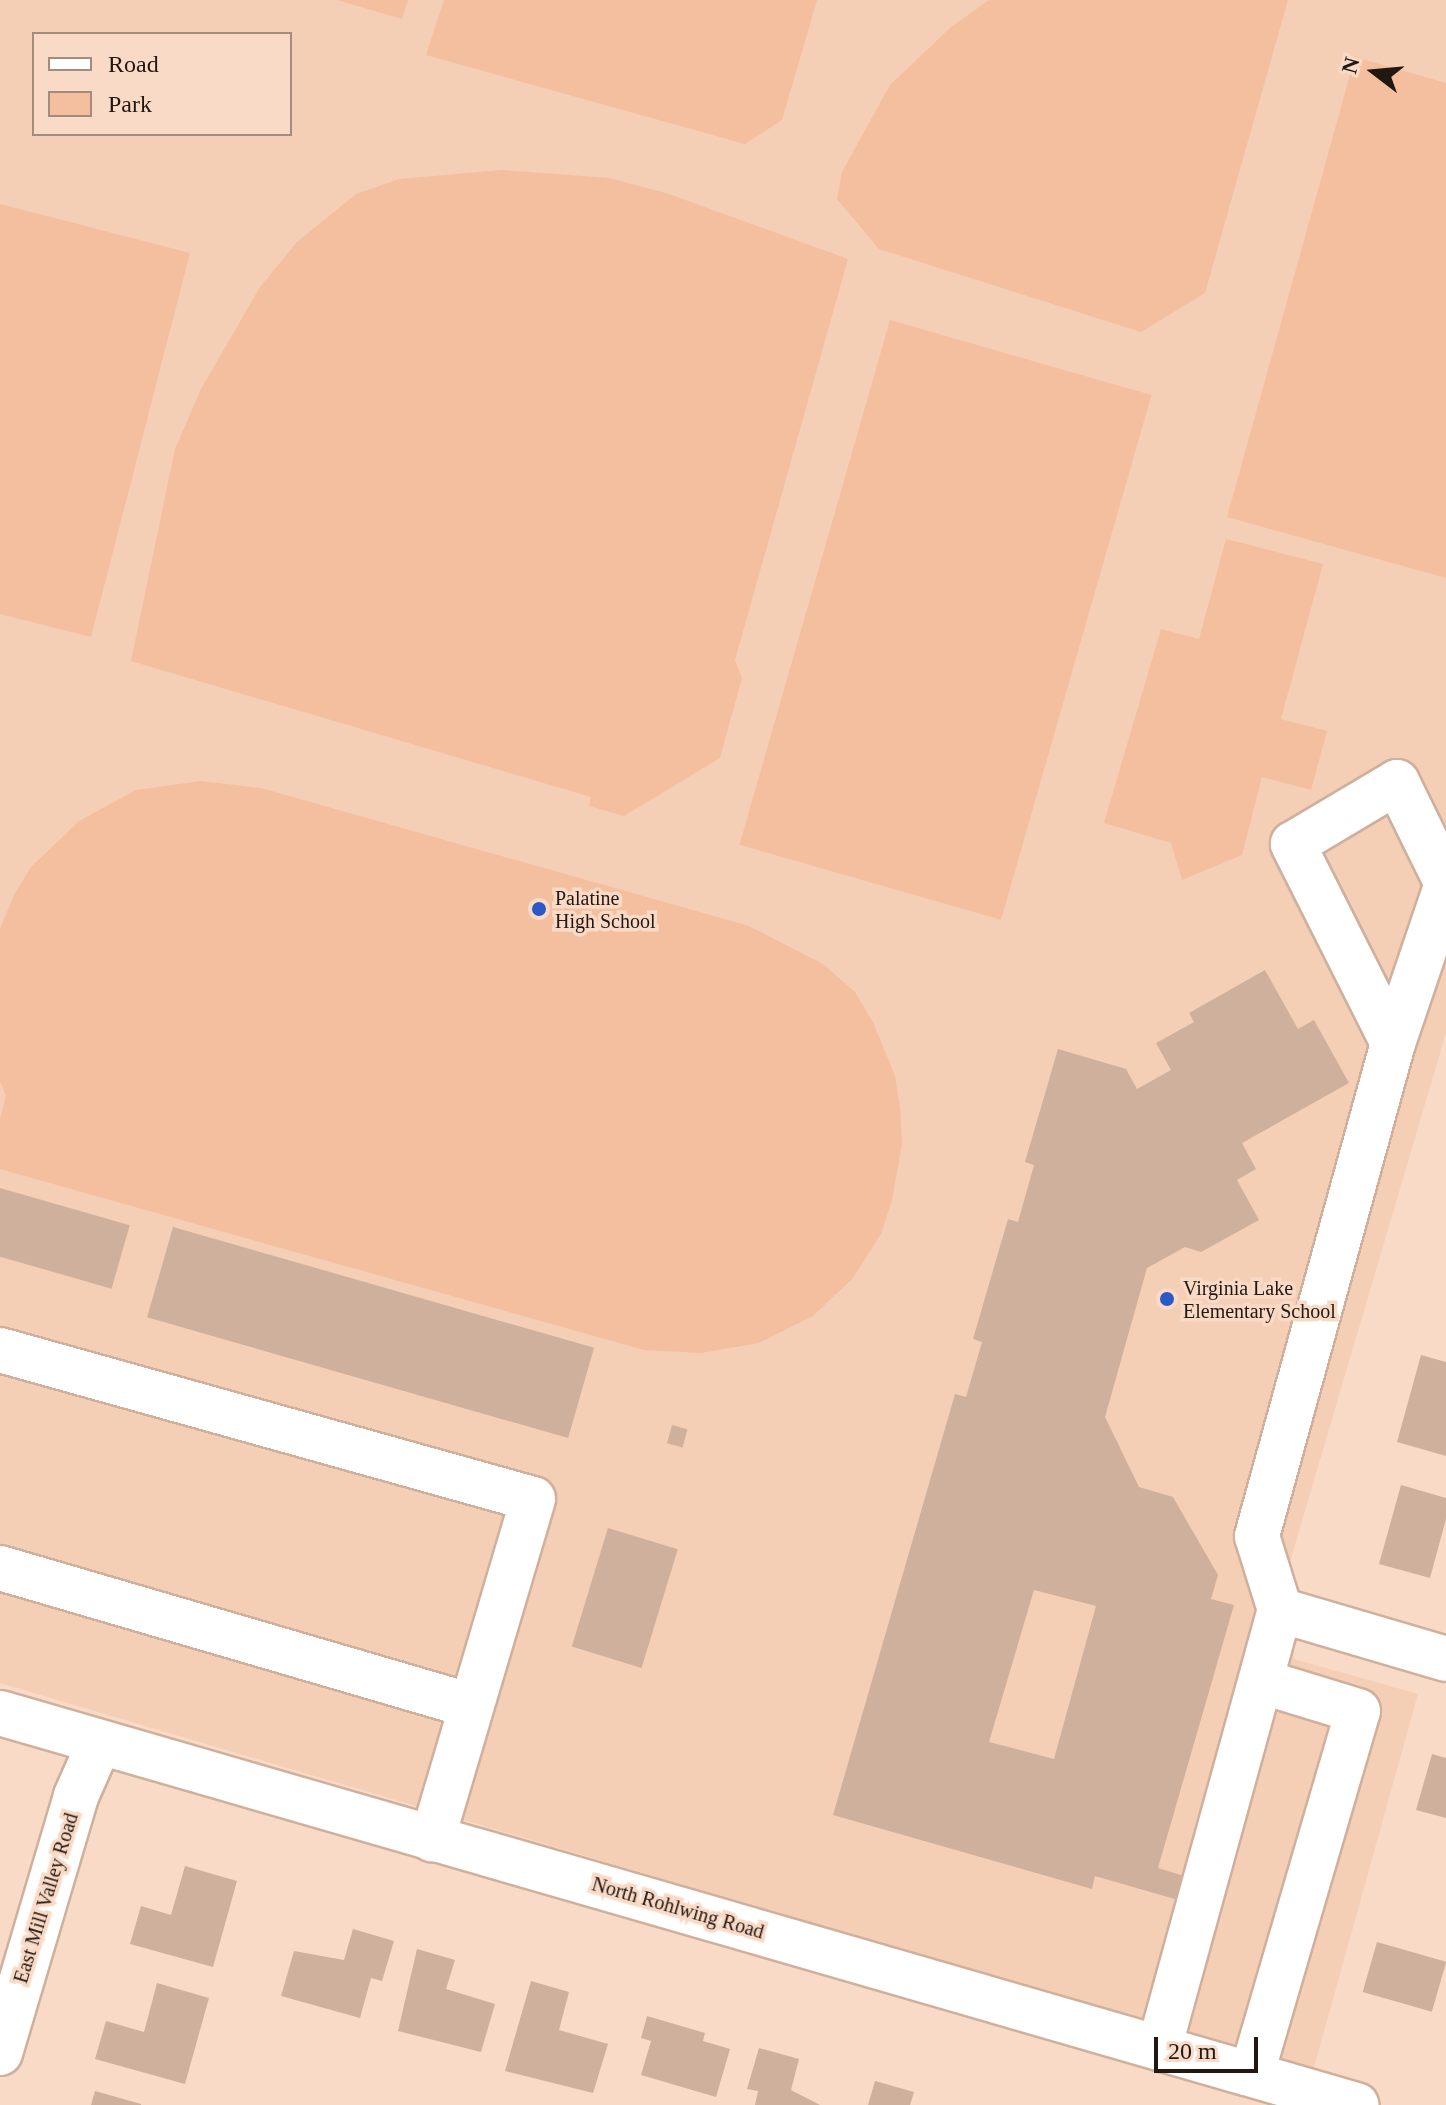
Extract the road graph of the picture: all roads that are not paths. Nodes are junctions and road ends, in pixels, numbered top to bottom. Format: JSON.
{"nodes":[{"id":1,"x":1446,"y":884,"type":"edge"},
{"id":2,"x":1393,"y":1043,"type":"junction"},
{"id":3,"x":0,"y":1350,"type":"edge"},
{"id":4,"x":0,"y":1568,"type":"edge"},
{"id":5,"x":1280,"y":1610,"type":"junction"},
{"id":6,"x":1446,"y":1659,"type":"edge"},
{"id":7,"x":1263,"y":1682,"type":"junction"},
{"id":8,"x":471,"y":1706,"type":"junction"},
{"id":9,"x":0,"y":1713,"type":"edge"},
{"id":10,"x":99,"y":1744,"type":"junction"},
{"id":11,"x":432,"y":1839,"type":"junction"},
{"id":12,"x":1160,"y":2045,"type":"junction"},
{"id":13,"x":0,"y":2053,"type":"edge"},
{"id":14,"x":1252,"y":2073,"type":"junction"},
{"id":15,"x":1356,"y":2105,"type":"edge"}],
"edges":[{"from":1,"to":2,"type":"street"},
{"from":1,"to":2,"type":"street"},
{"from":2,"to":5,"type":"street"},
{"from":3,"to":8,"type":"street"},
{"from":4,"to":8,"type":"street"},
{"from":5,"to":6,"type":"street"},
{"from":5,"to":7,"type":"street"},
{"from":7,"to":12,"type":"street"},
{"from":7,"to":14,"type":"street"},
{"from":8,"to":11,"type":"street"},
{"from":9,"to":10,"type":"street","name":"North Rohlwing Road"},
{"from":10,"to":11,"type":"street","name":"North Rohlwing Road"},
{"from":10,"to":13,"type":"street","name":"East Mill Valley Road"},
{"from":11,"to":12,"type":"street","name":"North Rohlwing Road"},
{"from":12,"to":14,"type":"street","name":"North Rohlwing Road"},
{"from":14,"to":15,"type":"street","name":"North Rohlwing Road"}]}
